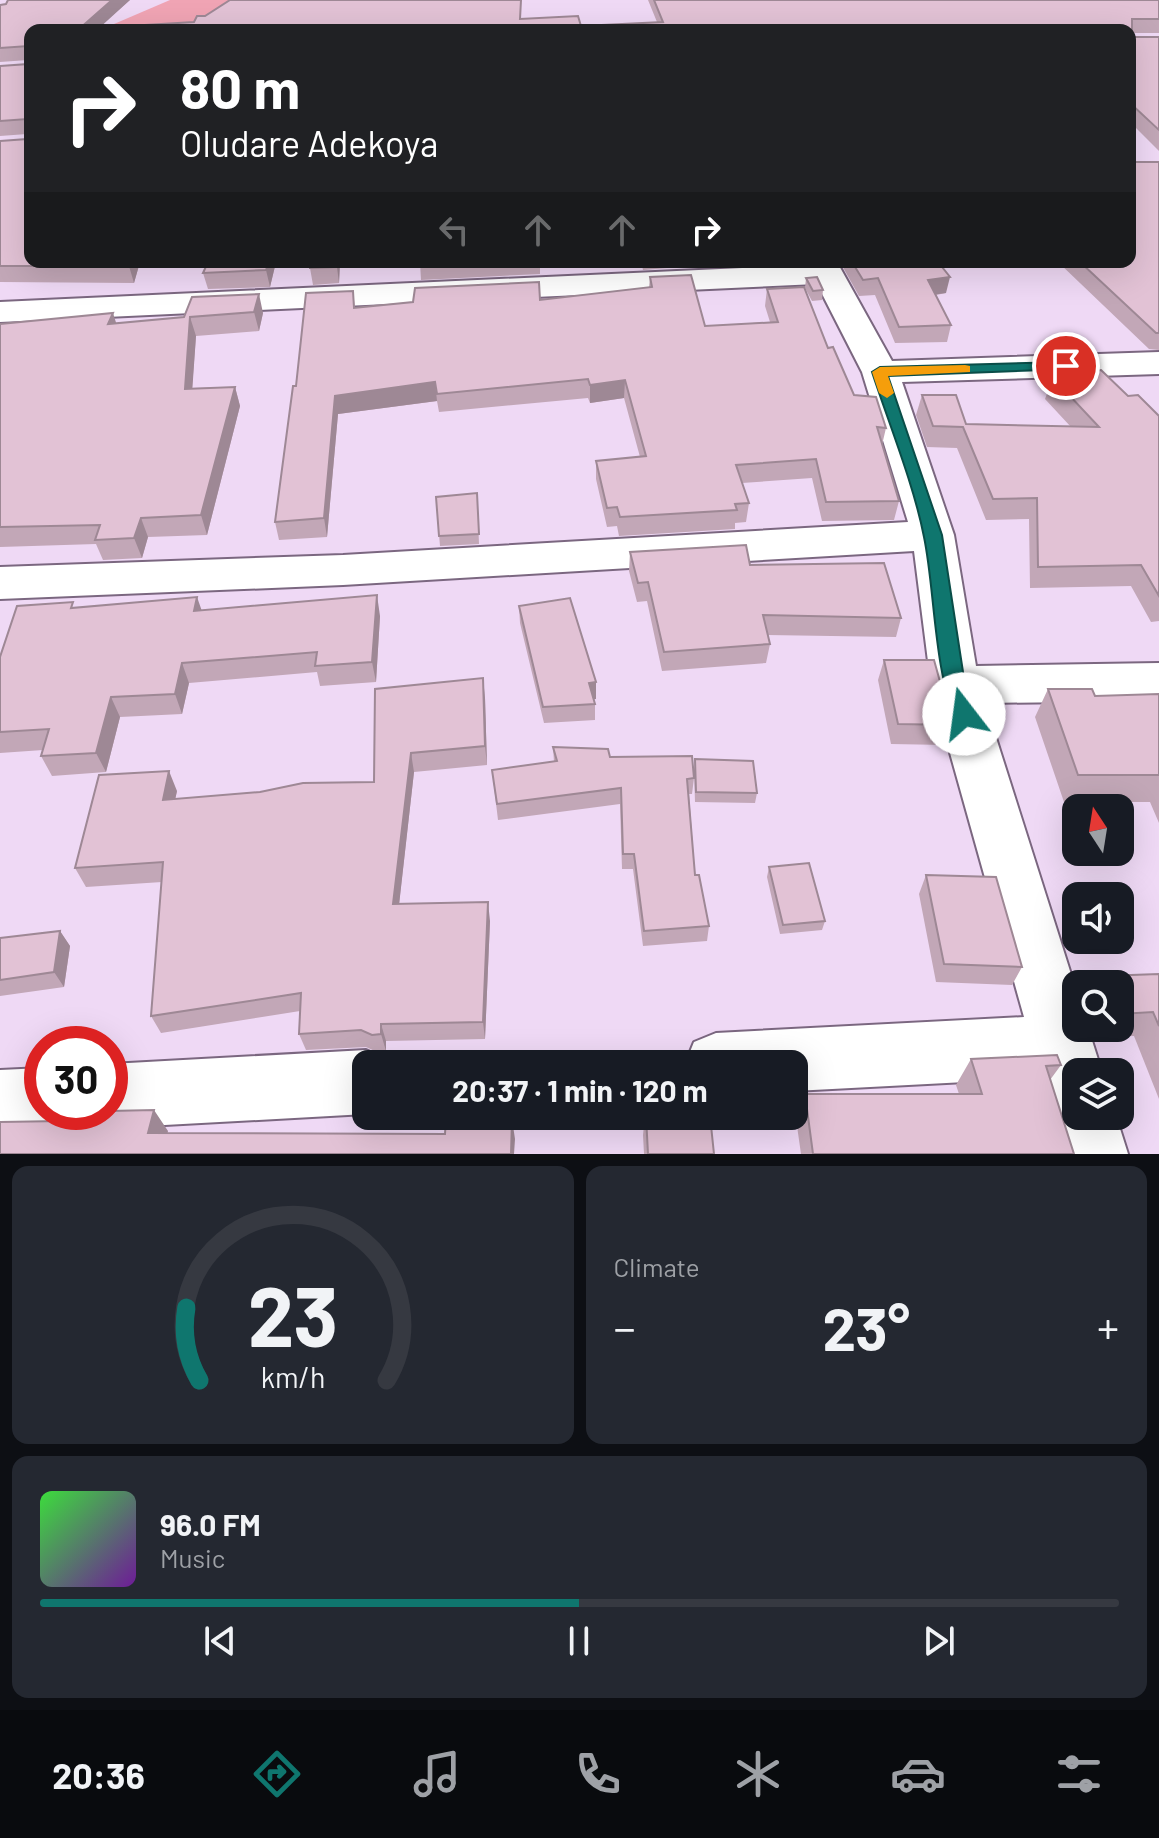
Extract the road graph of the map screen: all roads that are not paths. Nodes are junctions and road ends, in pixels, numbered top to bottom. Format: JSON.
{"nodes":[{"id":1,"x":825,"y":268,"type":"edge"},
{"id":2,"x":0,"y":312,"type":"edge"},
{"id":3,"x":1159,"y":363,"type":"edge"},
{"id":4,"x":880,"y":372,"type":"junction"},
{"id":5,"x":933,"y":535,"type":"junction"},
{"id":6,"x":0,"y":583,"type":"edge"},
{"id":7,"x":1159,"y":682,"type":"edge"},
{"id":8,"x":955,"y":685,"type":"junction"},
{"id":9,"x":1066,"y":1058,"type":"edge"},
{"id":10,"x":808,"y":1065,"type":"edge"},
{"id":11,"x":1062,"y":1068,"type":"edge"},
{"id":12,"x":352,"y":1083,"type":"edge"},
{"id":13,"x":128,"y":1095,"type":"edge"},
{"id":14,"x":24,"y":1101,"type":"edge"},
{"id":15,"x":0,"y":1102,"type":"edge"},
{"id":16,"x":1088,"y":1130,"type":"edge"},
{"id":17,"x":1095,"y":1154,"type":"edge"}],
"edges":[{"from":1,"to":2,"type":"street"},
{"from":1,"to":4,"type":"street"},
{"from":3,"to":4,"type":"street"},
{"from":4,"to":5,"type":"street"},
{"from":5,"to":6,"type":"street"},
{"from":5,"to":8,"type":"street"},
{"from":7,"to":8,"type":"street"},
{"from":8,"to":9,"type":"street"},
{"from":10,"to":11,"type":"street"},
{"from":12,"to":13,"type":"street"},
{"from":14,"to":15,"type":"street"},
{"from":16,"to":17,"type":"street"}]}
